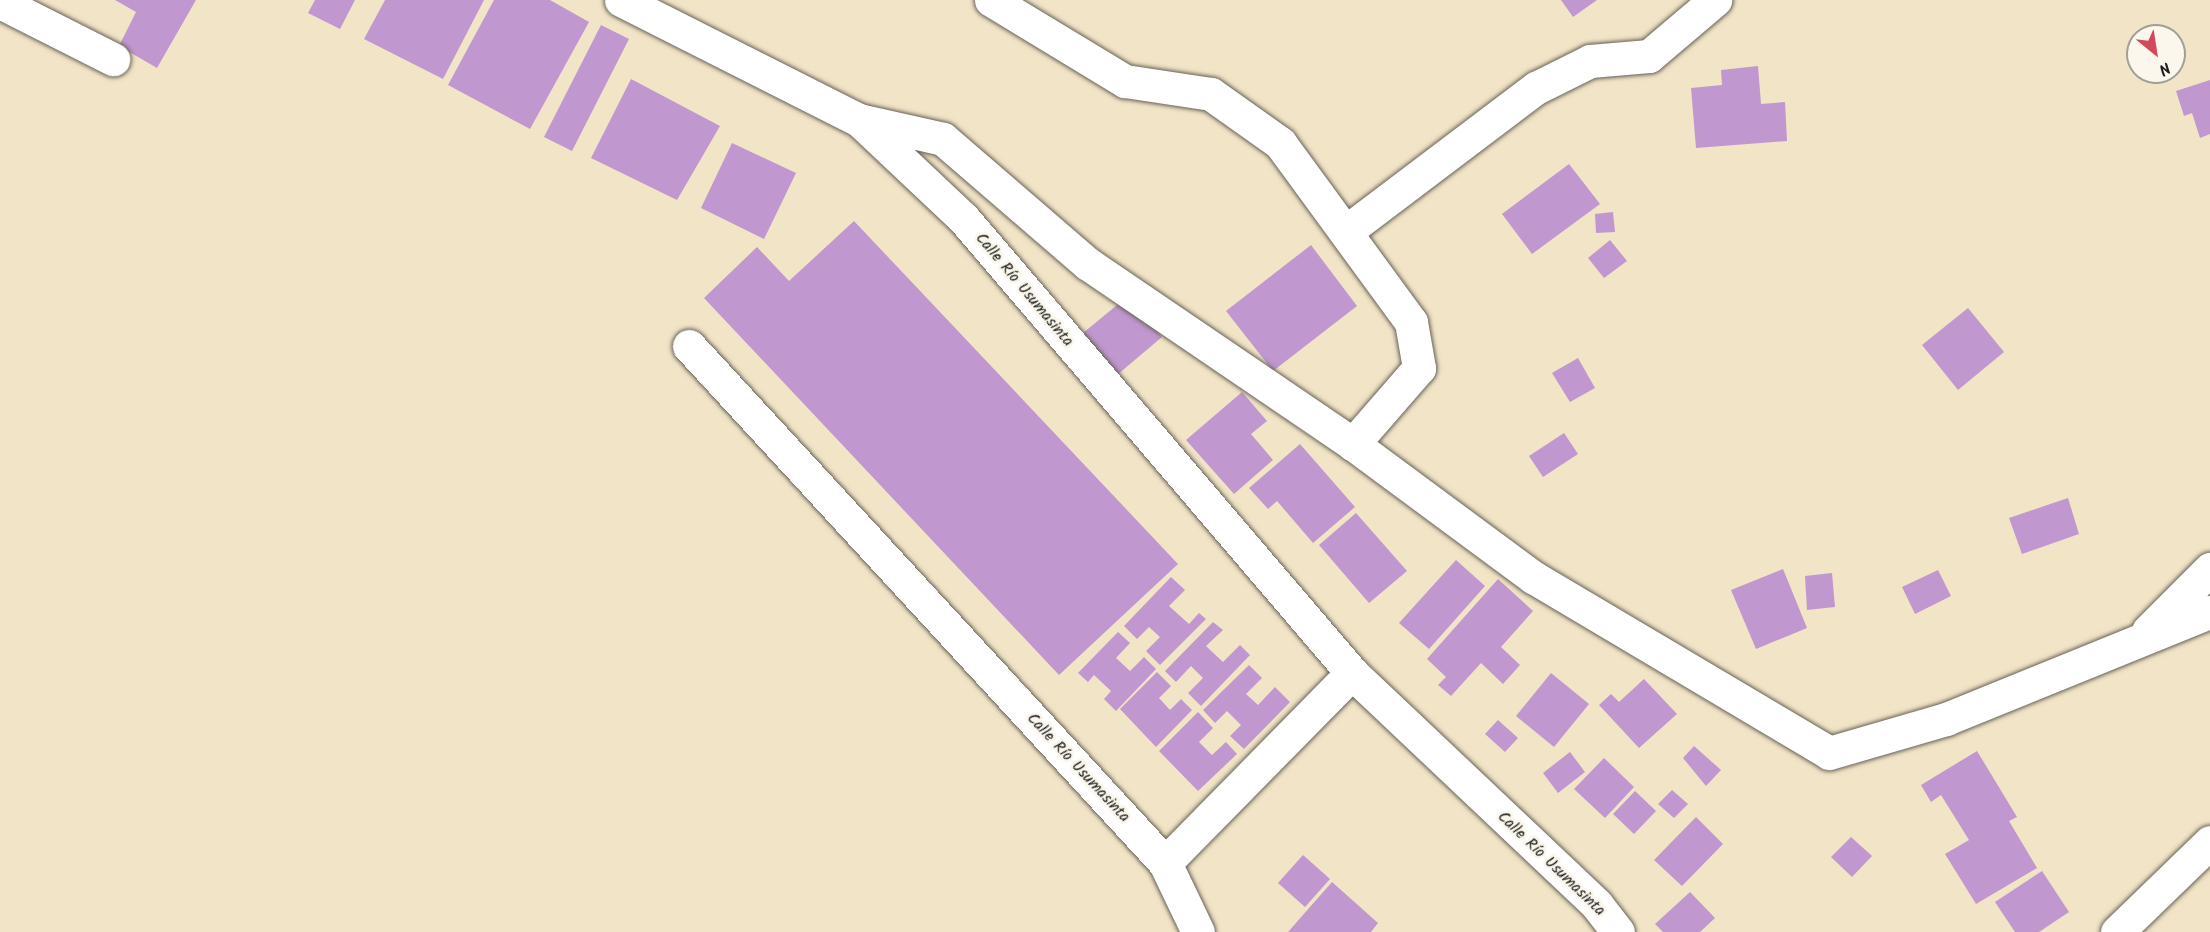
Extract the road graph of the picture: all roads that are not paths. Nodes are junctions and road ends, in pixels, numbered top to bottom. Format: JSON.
{"nodes":[{"id":1,"x":621,"y":0,"type":"edge"},
{"id":2,"x":991,"y":0,"type":"edge"},
{"id":3,"x":1715,"y":0,"type":"edge"},
{"id":4,"x":0,"y":2,"type":"edge"},
{"id":5,"x":112,"y":59,"type":"dead end"},
{"id":6,"x":859,"y":120,"type":"junction"},
{"id":7,"x":1348,"y":230,"type":"junction"},
{"id":8,"x":688,"y":346,"type":"dead end"},
{"id":9,"x":1353,"y":444,"type":"junction"},
{"id":10,"x":2210,"y":569,"type":"edge"},
{"id":11,"x":2210,"y":612,"type":"edge"},
{"id":12,"x":2137,"y":643,"type":"junction"},
{"id":13,"x":1352,"y":674,"type":"junction"},
{"id":14,"x":2210,"y":842,"type":"edge"},
{"id":15,"x":1165,"y":863,"type":"junction"},
{"id":16,"x":1198,"y":932,"type":"edge"},
{"id":17,"x":1618,"y":932,"type":"edge"},
{"id":18,"x":2117,"y":932,"type":"edge"}],
"edges":[{"from":1,"to":6,"type":"street","name":"Calle Río Usumasinta"},
{"from":2,"to":7,"type":"street"},
{"from":3,"to":7,"type":"street"},
{"from":4,"to":5,"type":"street"},
{"from":6,"to":9,"type":"street"},
{"from":6,"to":13,"type":"street","name":"Calle Río Usumasinta"},
{"from":7,"to":9,"type":"street"},
{"from":8,"to":15,"type":"street","name":"Calle Río Usumasinta"},
{"from":9,"to":12,"type":"street"},
{"from":10,"to":12,"type":"street"},
{"from":11,"to":12,"type":"street"},
{"from":13,"to":15,"type":"street"},
{"from":13,"to":17,"type":"street","name":"Calle Río Usumasinta"},
{"from":14,"to":18,"type":"street"},
{"from":15,"to":16,"type":"street","name":"Calle Río Usumasinta"}]}
